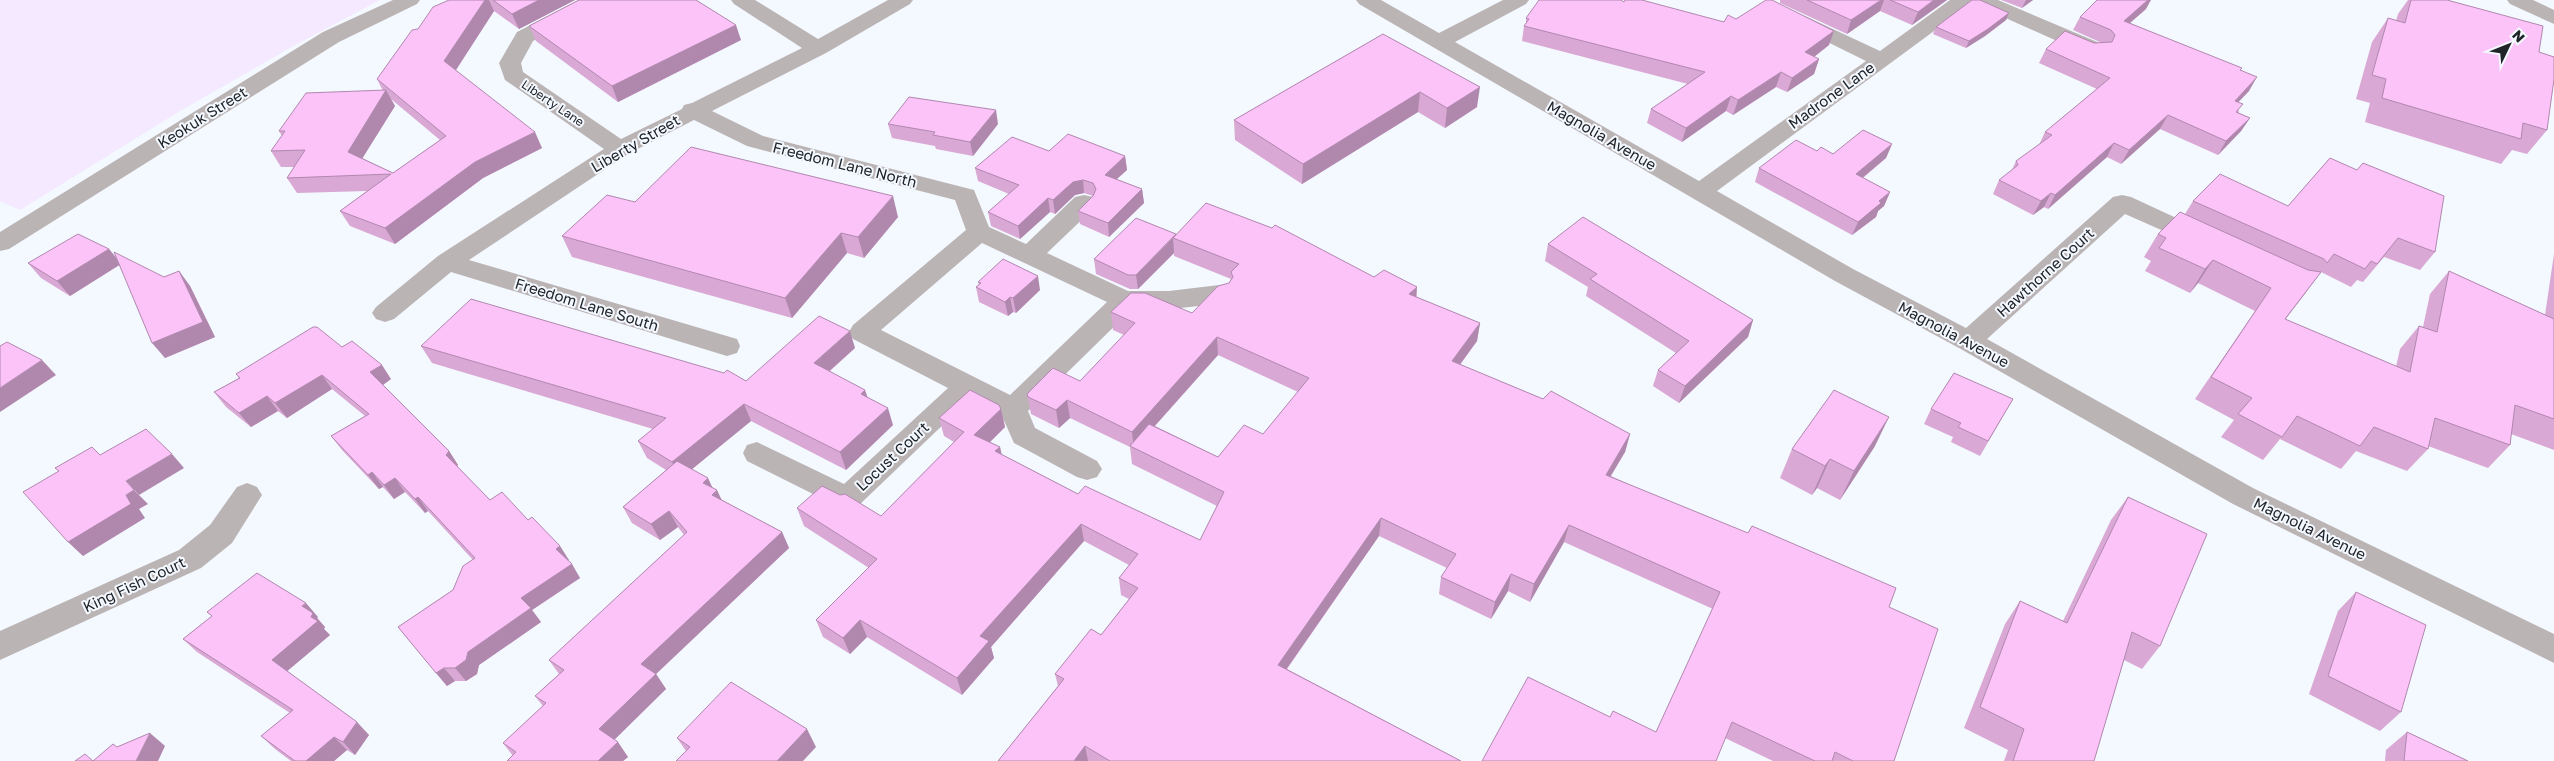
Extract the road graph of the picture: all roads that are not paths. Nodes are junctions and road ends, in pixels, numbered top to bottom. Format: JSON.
{"nodes":[{"id":1,"x":410,"y":0,"type":"edge"},
{"id":2,"x":594,"y":0,"type":"edge"},
{"id":3,"x":741,"y":0,"type":"edge"},
{"id":4,"x":903,"y":0,"type":"edge"},
{"id":5,"x":1366,"y":0,"type":"edge"},
{"id":6,"x":1519,"y":0,"type":"edge"},
{"id":7,"x":1963,"y":0,"type":"edge"},
{"id":8,"x":1980,"y":0,"type":"edge"},
{"id":9,"x":2516,"y":0,"type":"edge"},
{"id":10,"x":1783,"y":13,"type":"edge"},
{"id":11,"x":2554,"y":18,"type":"edge"},
{"id":12,"x":1440,"y":41,"type":"junction"},
{"id":13,"x":818,"y":48,"type":"junction"},
{"id":14,"x":2096,"y":50,"type":"edge"},
{"id":15,"x":1880,"y":59,"type":"junction"},
{"id":16,"x":692,"y":110,"type":"junction"},
{"id":17,"x":620,"y":149,"type":"junction"},
{"id":18,"x":1700,"y":192,"type":"junction"},
{"id":19,"x":1084,"y":203,"type":"edge"},
{"id":20,"x":979,"y":232,"type":"junction"},
{"id":21,"x":0,"y":243,"type":"edge"},
{"id":22,"x":2220,"y":248,"type":"edge"},
{"id":23,"x":1030,"y":255,"type":"junction"},
{"id":24,"x":447,"y":262,"type":"junction"},
{"id":25,"x":1219,"y":294,"type":"edge"},
{"id":26,"x":1125,"y":300,"type":"junction"},
{"id":27,"x":385,"y":313,"type":"dead end"},
{"id":28,"x":1968,"y":341,"type":"junction"},
{"id":29,"x":727,"y":346,"type":"dead end"},
{"id":30,"x":967,"y":386,"type":"junction"},
{"id":31,"x":1013,"y":409,"type":"junction"},
{"id":32,"x":757,"y":453,"type":"dead end"},
{"id":33,"x":1087,"y":469,"type":"dead end"},
{"id":34,"x":247,"y":495,"type":"dead end"},
{"id":35,"x":0,"y":646,"type":"edge"},
{"id":36,"x":2554,"y":649,"type":"edge"}],
"edges":[{"from":1,"to":21,"type":"street","name":"Keokuk Street"},
{"from":2,"to":17,"type":"street","name":"Liberty Lane"},
{"from":3,"to":13,"type":"street"},
{"from":4,"to":13,"type":"street","name":"Liberty Street"},
{"from":5,"to":12,"type":"street","name":"Magnolia Avenue"},
{"from":6,"to":12,"type":"street"},
{"from":7,"to":15,"type":"street","name":"Madrone Lane"},
{"from":8,"to":14,"type":"street"},
{"from":9,"to":11,"type":"street"},
{"from":10,"to":15,"type":"street"},
{"from":12,"to":18,"type":"street","name":"Magnolia Avenue"},
{"from":13,"to":16,"type":"street","name":"Liberty Street"},
{"from":15,"to":18,"type":"street","name":"Madrone Lane"},
{"from":16,"to":17,"type":"street","name":"Liberty Street"},
{"from":16,"to":20,"type":"street","name":"Freedom Lane North"},
{"from":17,"to":24,"type":"street","name":"Liberty Street"},
{"from":18,"to":28,"type":"street","name":"Magnolia Avenue"},
{"from":19,"to":23,"type":"street"},
{"from":20,"to":23,"type":"street"},
{"from":20,"to":30,"type":"street"},
{"from":22,"to":28,"type":"street","name":"Hawthorne Court"},
{"from":23,"to":26,"type":"street"},
{"from":24,"to":27,"type":"street","name":"Liberty Street"},
{"from":24,"to":29,"type":"street","name":"Freedom Lane South"},
{"from":25,"to":26,"type":"street"},
{"from":26,"to":31,"type":"street"},
{"from":28,"to":36,"type":"street","name":"Magnolia Avenue"},
{"from":30,"to":31,"type":"street"},
{"from":30,"to":32,"type":"street","name":"Locust Court"},
{"from":31,"to":33,"type":"street"},
{"from":34,"to":35,"type":"street","name":"King Fish Court"}]}
